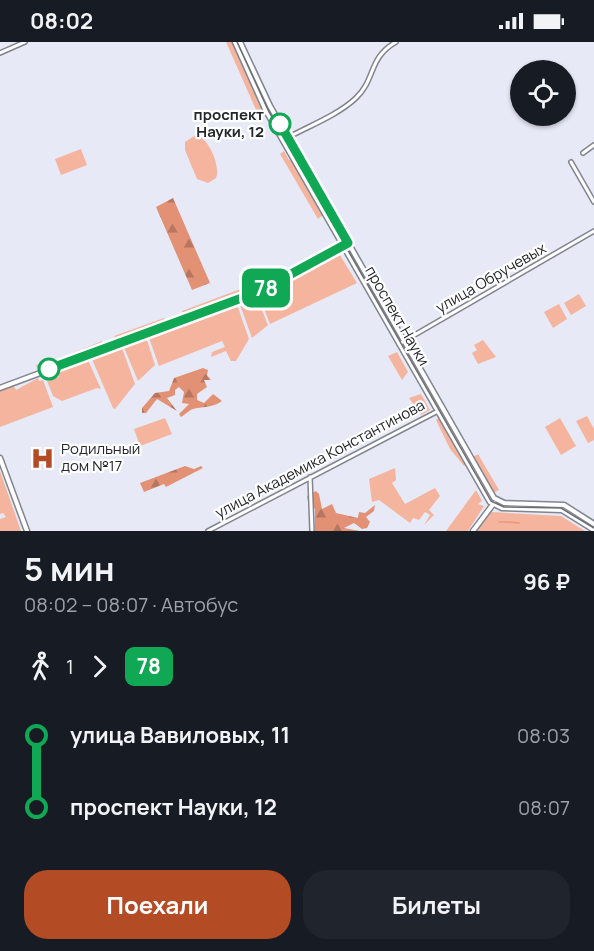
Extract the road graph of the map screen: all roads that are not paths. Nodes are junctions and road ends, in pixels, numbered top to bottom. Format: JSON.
{"nodes":[{"id":1,"x":25,"y":42,"type":"edge"},
{"id":2,"x":235,"y":42,"type":"edge"},
{"id":3,"x":240,"y":42,"type":"edge"},
{"id":4,"x":396,"y":42,"type":"edge"},
{"id":5,"x":0,"y":52,"type":"edge"},
{"id":6,"x":287,"y":138,"type":"junction"},
{"id":7,"x":594,"y":145,"type":"edge"},
{"id":8,"x":583,"y":153,"type":"dead end"},
{"id":9,"x":571,"y":162,"type":"dead end"},
{"id":10,"x":594,"y":202,"type":"edge"},
{"id":11,"x":594,"y":231,"type":"edge"},
{"id":12,"x":345,"y":244,"type":"junction"},
{"id":13,"x":402,"y":343,"type":"junction"},
{"id":14,"x":0,"y":388,"type":"edge"},
{"id":15,"x":440,"y":410,"type":"junction"},
{"id":16,"x":0,"y":458,"type":"edge"},
{"id":17,"x":310,"y":477,"type":"junction"},
{"id":18,"x":496,"y":500,"type":"junction"},
{"id":19,"x":492,"y":505,"type":"junction"},
{"id":20,"x":594,"y":524,"type":"edge"},
{"id":21,"x":594,"y":530,"type":"edge"},
{"id":22,"x":27,"y":531,"type":"edge"},
{"id":23,"x":208,"y":531,"type":"edge"},
{"id":24,"x":312,"y":531,"type":"edge"},
{"id":25,"x":473,"y":531,"type":"edge"}],
"edges":[{"from":1,"to":5,"type":"street"},
{"from":2,"to":12,"type":"main road","name":"проспект Науки"},
{"from":3,"to":6,"type":"main road","name":"проспект Науки"},
{"from":4,"to":6,"type":"street"},
{"from":6,"to":12,"type":"main road","name":"проспект Науки"},
{"from":7,"to":8,"type":"street"},
{"from":9,"to":10,"type":"street"},
{"from":11,"to":13,"type":"street","name":"улица Обручевых"},
{"from":12,"to":13,"type":"main road","name":"проспект Науки"},
{"from":12,"to":14,"type":"main road"},
{"from":13,"to":15,"type":"main road","name":"проспект Науки"},
{"from":15,"to":17,"type":"street","name":"улица Академика Константинова"},
{"from":15,"to":18,"type":"main road","name":"проспект Науки"},
{"from":15,"to":19,"type":"main road","name":"проспект Науки"},
{"from":16,"to":22,"type":"main road"},
{"from":17,"to":23,"type":"street","name":"улица Академика Константинова"},
{"from":17,"to":24,"type":"street"},
{"from":18,"to":19,"type":"main road"},
{"from":18,"to":20,"type":"main road"},
{"from":19,"to":21,"type":"main road"},
{"from":19,"to":25,"type":"main road"}]}
